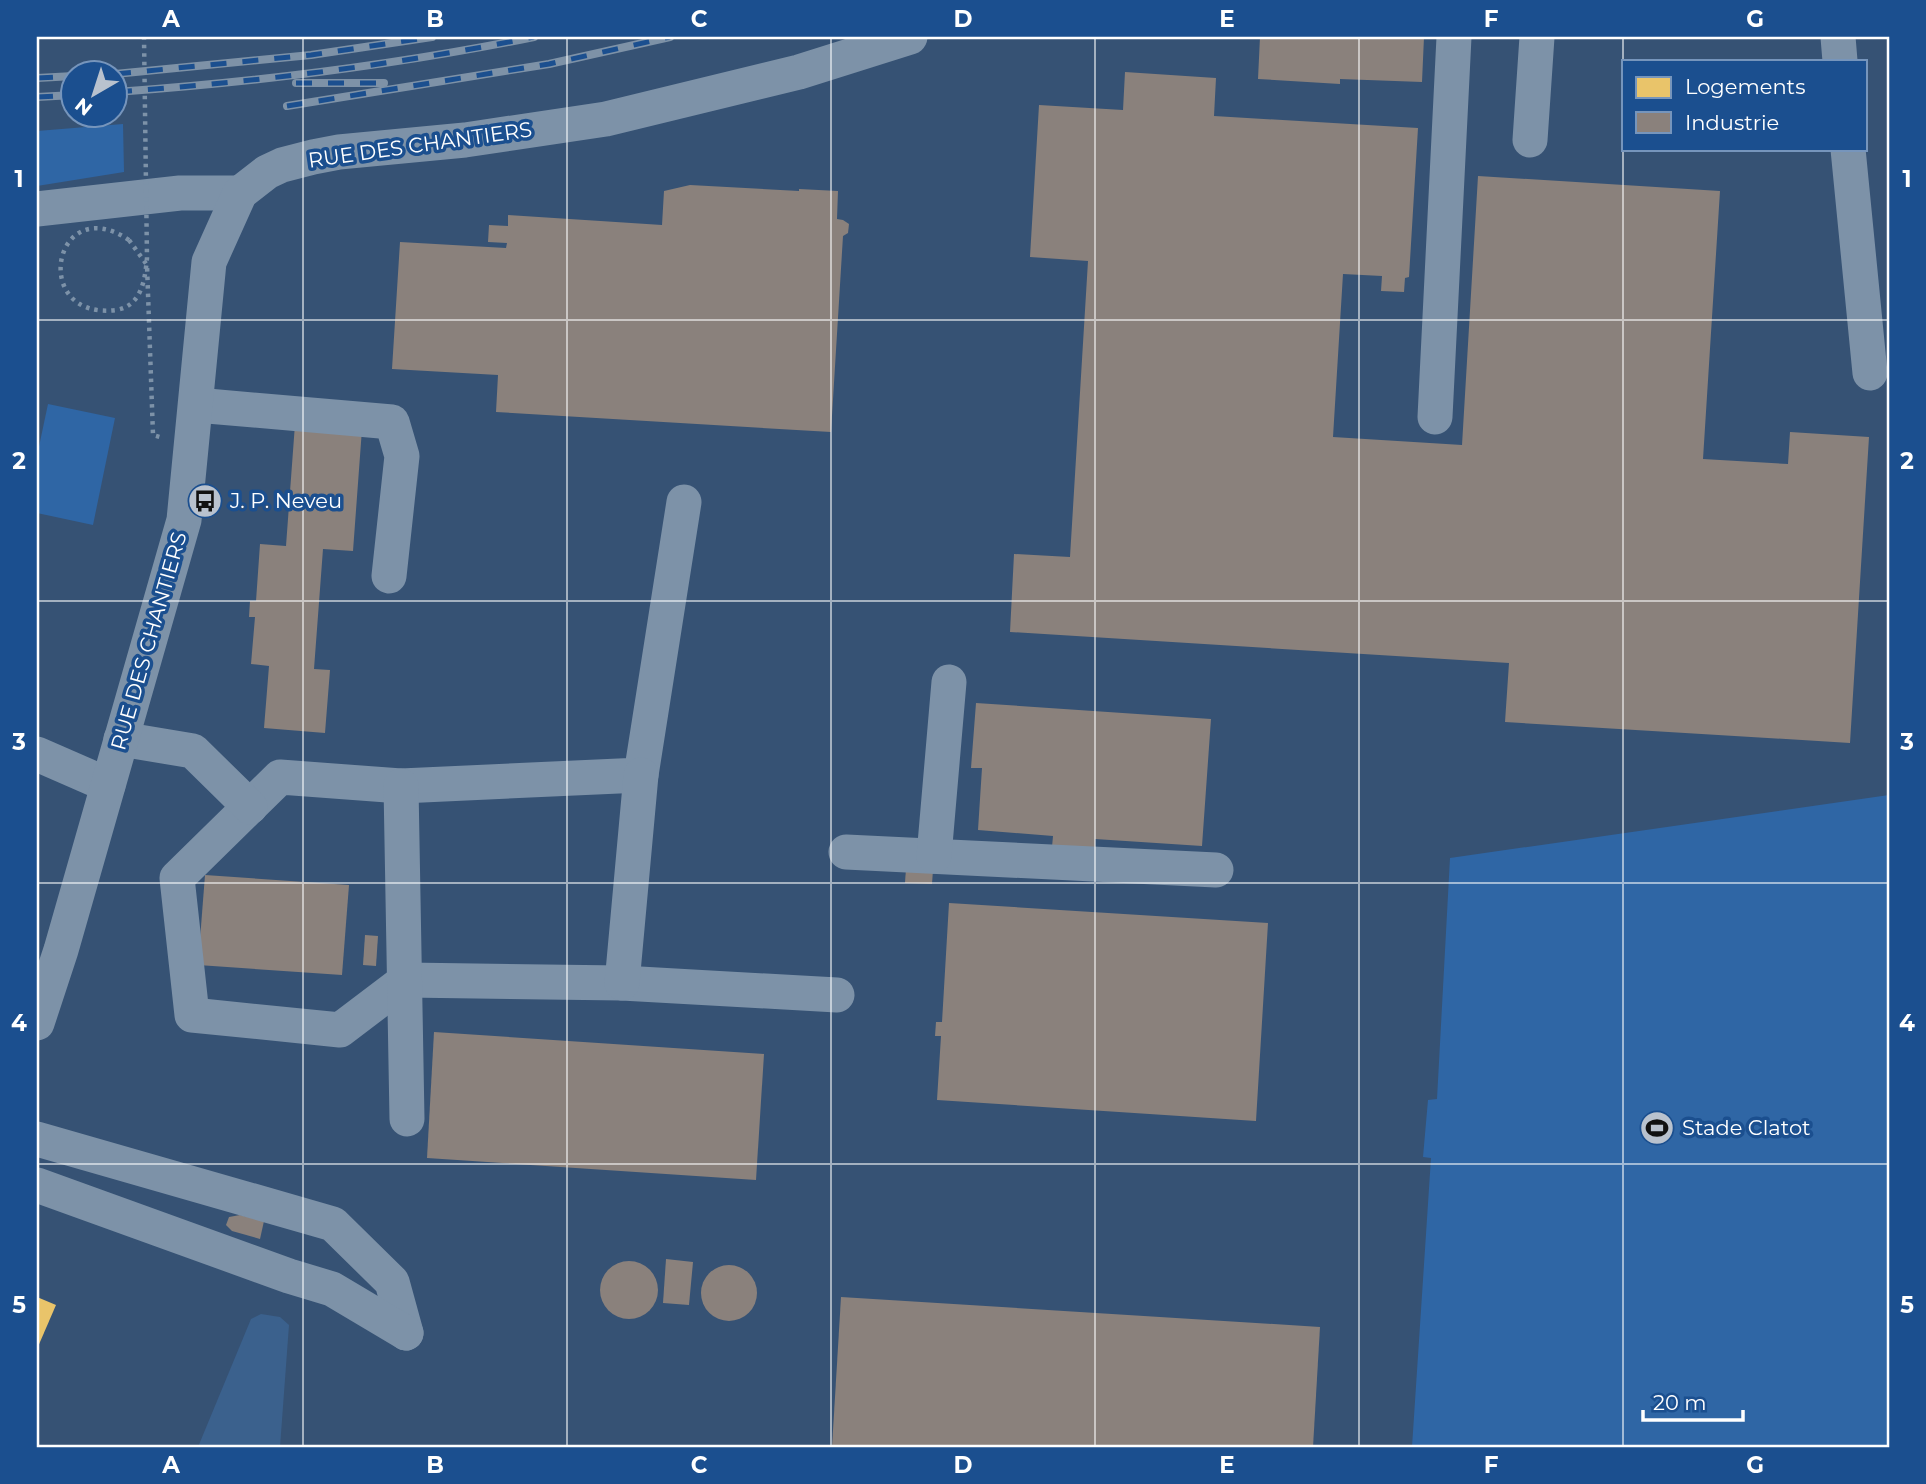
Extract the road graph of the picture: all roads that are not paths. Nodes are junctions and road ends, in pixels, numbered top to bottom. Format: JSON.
{"nodes":[{"id":1,"x":910,"y":37,"type":"edge"},
{"id":2,"x":1454,"y":37,"type":"edge"},
{"id":3,"x":1537,"y":37,"type":"edge"},
{"id":4,"x":1838,"y":37,"type":"edge"},
{"id":5,"x":1840,"y":60,"type":"edge"},
{"id":6,"x":1530,"y":140,"type":"dead end"},
{"id":7,"x":1848,"y":150,"type":"edge"},
{"id":8,"x":240,"y":193,"type":"junction"},
{"id":9,"x":37,"y":209,"type":"edge"},
{"id":10,"x":1870,"y":373,"type":"dead end"},
{"id":11,"x":196,"y":405,"type":"junction"},
{"id":12,"x":1435,"y":417,"type":"dead end"},
{"id":13,"x":684,"y":502,"type":"dead end"},
{"id":14,"x":388,"y":576,"type":"dead end"},
{"id":15,"x":949,"y":682,"type":"dead end"},
{"id":16,"x":121,"y":738,"type":"junction"},
{"id":17,"x":37,"y":754,"type":"edge"},
{"id":18,"x":641,"y":775,"type":"junction"},
{"id":19,"x":108,"y":785,"type":"junction"},
{"id":20,"x":401,"y":786,"type":"junction"},
{"id":21,"x":250,"y":807,"type":"junction"},
{"id":22,"x":846,"y":852,"type":"dead end"},
{"id":23,"x":934,"y":856,"type":"junction"},
{"id":24,"x":1216,"y":870,"type":"dead end"},
{"id":25,"x":49,"y":945,"type":"edge"},
{"id":26,"x":406,"y":980,"type":"junction"},
{"id":27,"x":622,"y":983,"type":"junction"},
{"id":28,"x":837,"y":995,"type":"dead end"},
{"id":29,"x":37,"y":1023,"type":"edge"},
{"id":30,"x":407,"y":1119,"type":"dead end"},
{"id":31,"x":37,"y":1139,"type":"edge"},
{"id":32,"x":37,"y":1185,"type":"edge"}],
"edges":[{"from":1,"to":8,"type":"street","name":"RUE DES CHANTIERS"},
{"from":2,"to":12,"type":"street"},
{"from":3,"to":6,"type":"street"},
{"from":4,"to":5,"type":"street"},
{"from":7,"to":10,"type":"street"},
{"from":8,"to":9,"type":"street"},
{"from":8,"to":11,"type":"street","name":"RUE DES CHANTIERS"},
{"from":11,"to":14,"type":"street"},
{"from":11,"to":16,"type":"street","name":"RUE DES CHANTIERS"},
{"from":13,"to":18,"type":"street"},
{"from":15,"to":23,"type":"street"},
{"from":16,"to":19,"type":"street","name":"RUE DES CHANTIERS"},
{"from":16,"to":21,"type":"street"},
{"from":17,"to":19,"type":"street"},
{"from":18,"to":20,"type":"street"},
{"from":18,"to":27,"type":"street"},
{"from":19,"to":25,"type":"street","name":"RUE DES CHANTIERS"},
{"from":20,"to":21,"type":"street"},
{"from":20,"to":26,"type":"street"},
{"from":21,"to":26,"type":"street"},
{"from":22,"to":23,"type":"street"},
{"from":23,"to":24,"type":"street"},
{"from":25,"to":29,"type":"street","name":"RUE DES CHANTIERS"},
{"from":26,"to":27,"type":"street"},
{"from":26,"to":30,"type":"street"},
{"from":27,"to":28,"type":"street"},
{"from":31,"to":32,"type":"street"}]}
